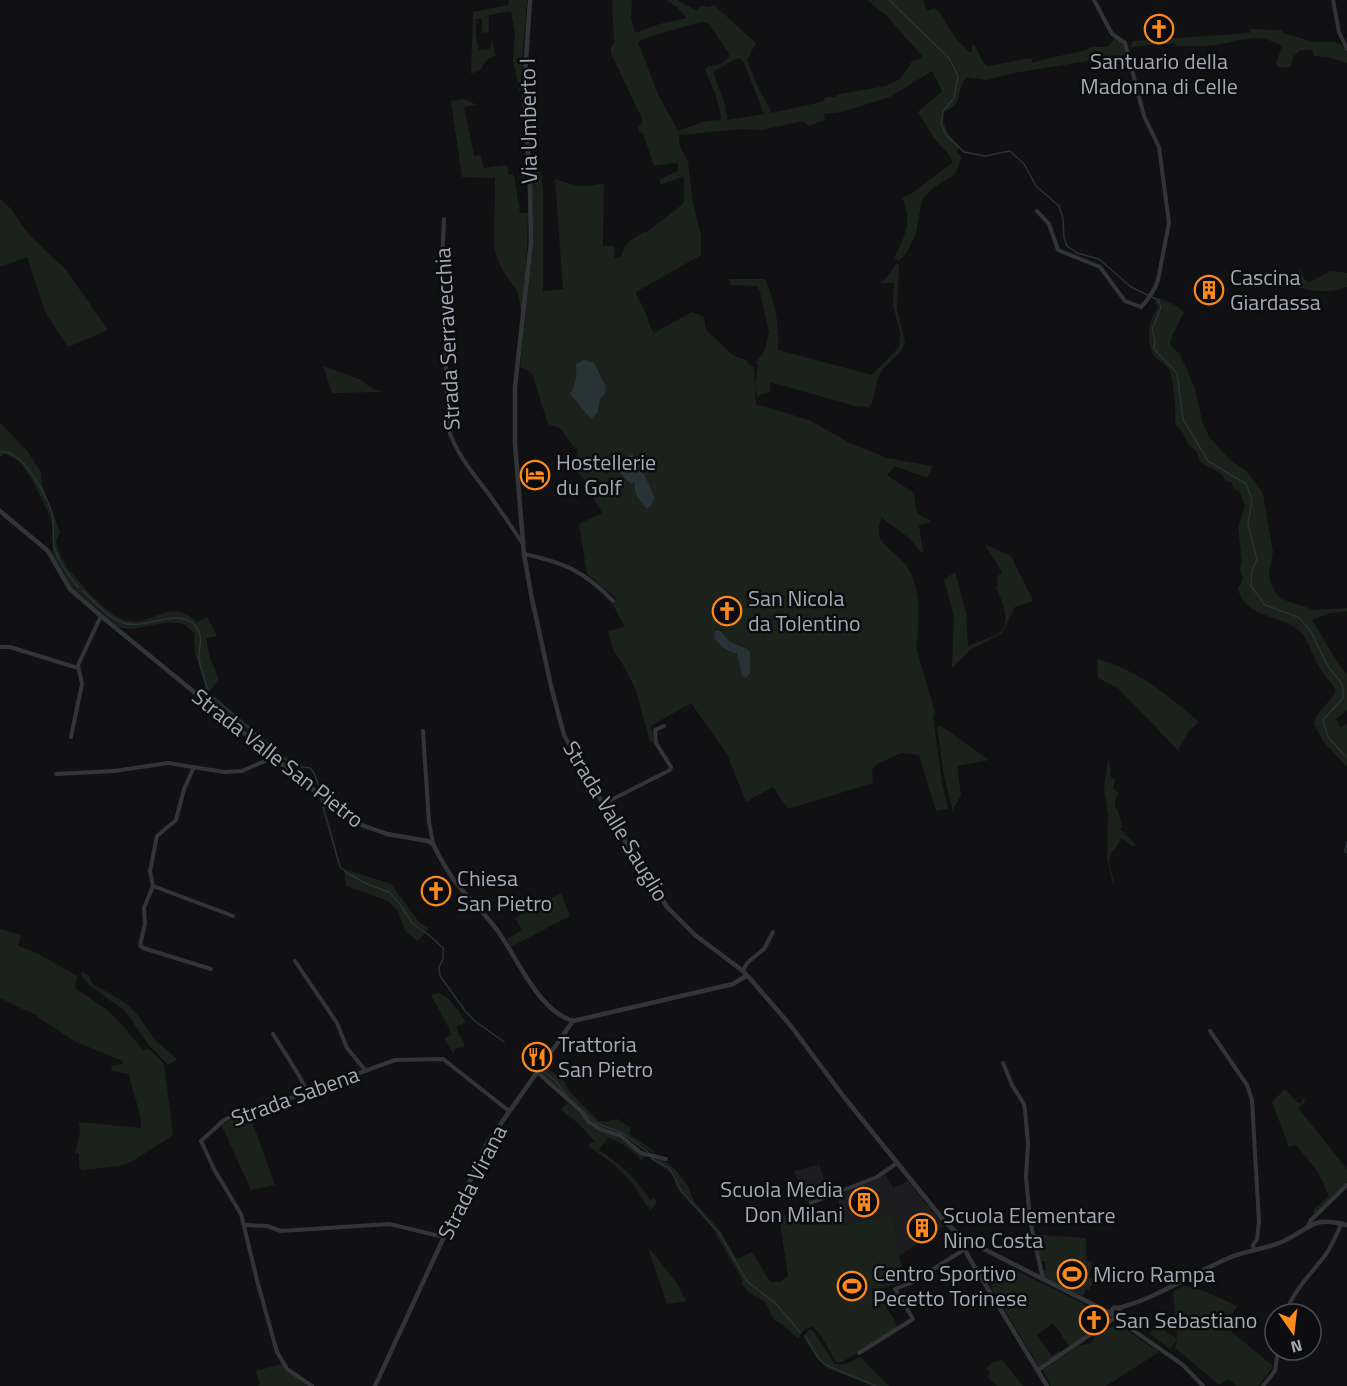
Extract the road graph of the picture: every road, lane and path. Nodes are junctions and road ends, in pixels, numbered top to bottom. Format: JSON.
{"nodes":[{"id":1,"x":531,"y":0,"type":"edge"},
{"id":2,"x":1094,"y":0,"type":"edge"},
{"id":3,"x":1334,"y":0,"type":"edge"},
{"id":4,"x":1347,"y":49,"type":"edge"},
{"id":5,"x":1037,"y":211,"type":"dead end"},
{"id":6,"x":444,"y":219,"type":"dead end"},
{"id":7,"x":531,"y":242,"type":"joint"},
{"id":8,"x":0,"y":511,"type":"edge"},
{"id":9,"x":524,"y":545,"type":"junction"},
{"id":10,"x":524,"y":554,"type":"junction"},
{"id":11,"x":613,"y":601,"type":"dead end"},
{"id":12,"x":101,"y":616,"type":"junction"},
{"id":13,"x":0,"y":647,"type":"edge"},
{"id":14,"x":78,"y":668,"type":"junction"},
{"id":15,"x":664,"y":726,"type":"dead end"},
{"id":16,"x":423,"y":731,"type":"dead end"},
{"id":17,"x":71,"y":737,"type":"dead end"},
{"id":18,"x":274,"y":757,"type":"junction"},
{"id":19,"x":194,"y":767,"type":"junction"},
{"id":20,"x":56,"y":774,"type":"dead end"},
{"id":21,"x":603,"y":804,"type":"junction"},
{"id":22,"x":433,"y":844,"type":"junction"},
{"id":23,"x":153,"y":886,"type":"junction"},
{"id":24,"x":233,"y":916,"type":"dead end"},
{"id":25,"x":773,"y":932,"type":"dead end"},
{"id":26,"x":295,"y":961,"type":"dead end"},
{"id":27,"x":211,"y":969,"type":"dead end"},
{"id":28,"x":743,"y":971,"type":"junction"},
{"id":29,"x":746,"y":976,"type":"junction"},
{"id":30,"x":573,"y":1021,"type":"junction"},
{"id":31,"x":1210,"y":1031,"type":"dead end"},
{"id":32,"x":273,"y":1034,"type":"dead end"},
{"id":33,"x":1003,"y":1063,"type":"dead end"},
{"id":34,"x":366,"y":1071,"type":"junction"},
{"id":35,"x":537,"y":1072,"type":"junction"},
{"id":36,"x":307,"y":1092,"type":"junction"},
{"id":37,"x":509,"y":1111,"type":"junction"},
{"id":38,"x":666,"y":1159,"type":"dead end"},
{"id":39,"x":897,"y":1163,"type":"junction"},
{"id":40,"x":1347,"y":1185,"type":"edge"},
{"id":41,"x":811,"y":1203,"type":"dead end"},
{"id":42,"x":1344,"y":1224,"type":"edge"},
{"id":43,"x":245,"y":1225,"type":"junction"},
{"id":44,"x":1307,"y":1227,"type":"junction"},
{"id":45,"x":444,"y":1237,"type":"junction"},
{"id":46,"x":964,"y":1239,"type":"junction"},
{"id":47,"x":965,"y":1249,"type":"junction"},
{"id":48,"x":1254,"y":1250,"type":"junction"},
{"id":49,"x":1042,"y":1279,"type":"junction"},
{"id":50,"x":1293,"y":1302,"type":"edge"},
{"id":51,"x":1115,"y":1314,"type":"junction"},
{"id":52,"x":859,"y":1353,"type":"dead end"},
{"id":53,"x":1276,"y":1362,"type":"edge"},
{"id":54,"x":1038,"y":1371,"type":"junction"},
{"id":55,"x":312,"y":1386,"type":"edge"},
{"id":56,"x":375,"y":1386,"type":"edge"},
{"id":57,"x":1047,"y":1386,"type":"edge"},
{"id":58,"x":1203,"y":1386,"type":"edge"},
{"id":59,"x":1263,"y":1386,"type":"edge"}],
"edges":[{"from":1,"to":7,"type":"street","name":"Via Umberto I"},
{"from":2,"to":5,"type":"street"},
{"from":3,"to":4,"type":"street"},
{"from":6,"to":9,"type":"street","name":"Strada Serravecchia"},
{"from":7,"to":9,"type":"street","name":"Strada Valle Sauglio"},
{"from":8,"to":12,"type":"street","name":"Strada Valle San Pietro"},
{"from":9,"to":10,"type":"street","name":"Strada Valle Sauglio"},
{"from":10,"to":11,"type":"street"},
{"from":10,"to":21,"type":"street","name":"Strada Valle Sauglio"},
{"from":12,"to":14,"type":"street"},
{"from":12,"to":18,"type":"street","name":"Strada Valle San Pietro"},
{"from":13,"to":14,"type":"street"},
{"from":14,"to":17,"type":"street"},
{"from":15,"to":21,"type":"street"},
{"from":16,"to":22,"type":"street"},
{"from":18,"to":19,"type":"street"},
{"from":18,"to":22,"type":"street","name":"Strada Valle San Pietro"},
{"from":19,"to":20,"type":"street"},
{"from":19,"to":23,"type":"street"},
{"from":21,"to":28,"type":"street","name":"Strada Valle Sauglio"},
{"from":22,"to":30,"type":"street"},
{"from":23,"to":24,"type":"street"},
{"from":23,"to":27,"type":"street"},
{"from":25,"to":28,"type":"street"},
{"from":26,"to":34,"type":"street"},
{"from":28,"to":29,"type":"street","name":"Strada Valle Sauglio"},
{"from":29,"to":30,"type":"street"},
{"from":29,"to":39,"type":"street","name":"Strada Valle Sauglio"},
{"from":30,"to":35,"type":"street","name":"Strada Virana"},
{"from":31,"to":48,"type":"street"},
{"from":32,"to":36,"type":"street"},
{"from":33,"to":49,"type":"street"},
{"from":34,"to":36,"type":"street","name":"Strada Sabena"},
{"from":34,"to":37,"type":"street","name":"Strada Sabena"},
{"from":35,"to":37,"type":"street","name":"Strada Virana"},
{"from":35,"to":38,"type":"street"},
{"from":36,"to":43,"type":"street","name":"Strada Sabena"},
{"from":37,"to":45,"type":"street","name":"Strada Virana"},
{"from":39,"to":41,"type":"street"},
{"from":39,"to":46,"type":"street","name":"Strada Valle Sauglio"},
{"from":40,"to":44,"type":"street"},
{"from":42,"to":44,"type":"street"},
{"from":42,"to":50,"type":"street"},
{"from":43,"to":45,"type":"street"},
{"from":43,"to":55,"type":"street","name":"Strada Sabena"},
{"from":44,"to":48,"type":"street"},
{"from":45,"to":56,"type":"street","name":"Strada Virana"},
{"from":46,"to":47,"type":"street"},
{"from":46,"to":49,"type":"street","name":"Strada Valle Sauglio"},
{"from":47,"to":52,"type":"street"},
{"from":47,"to":54,"type":"street"},
{"from":48,"to":51,"type":"street"},
{"from":49,"to":51,"type":"street","name":"Strada Valle Sauglio"},
{"from":51,"to":54,"type":"street"},
{"from":51,"to":58,"type":"street"},
{"from":53,"to":59,"type":"street"},
{"from":54,"to":57,"type":"street"}]}
